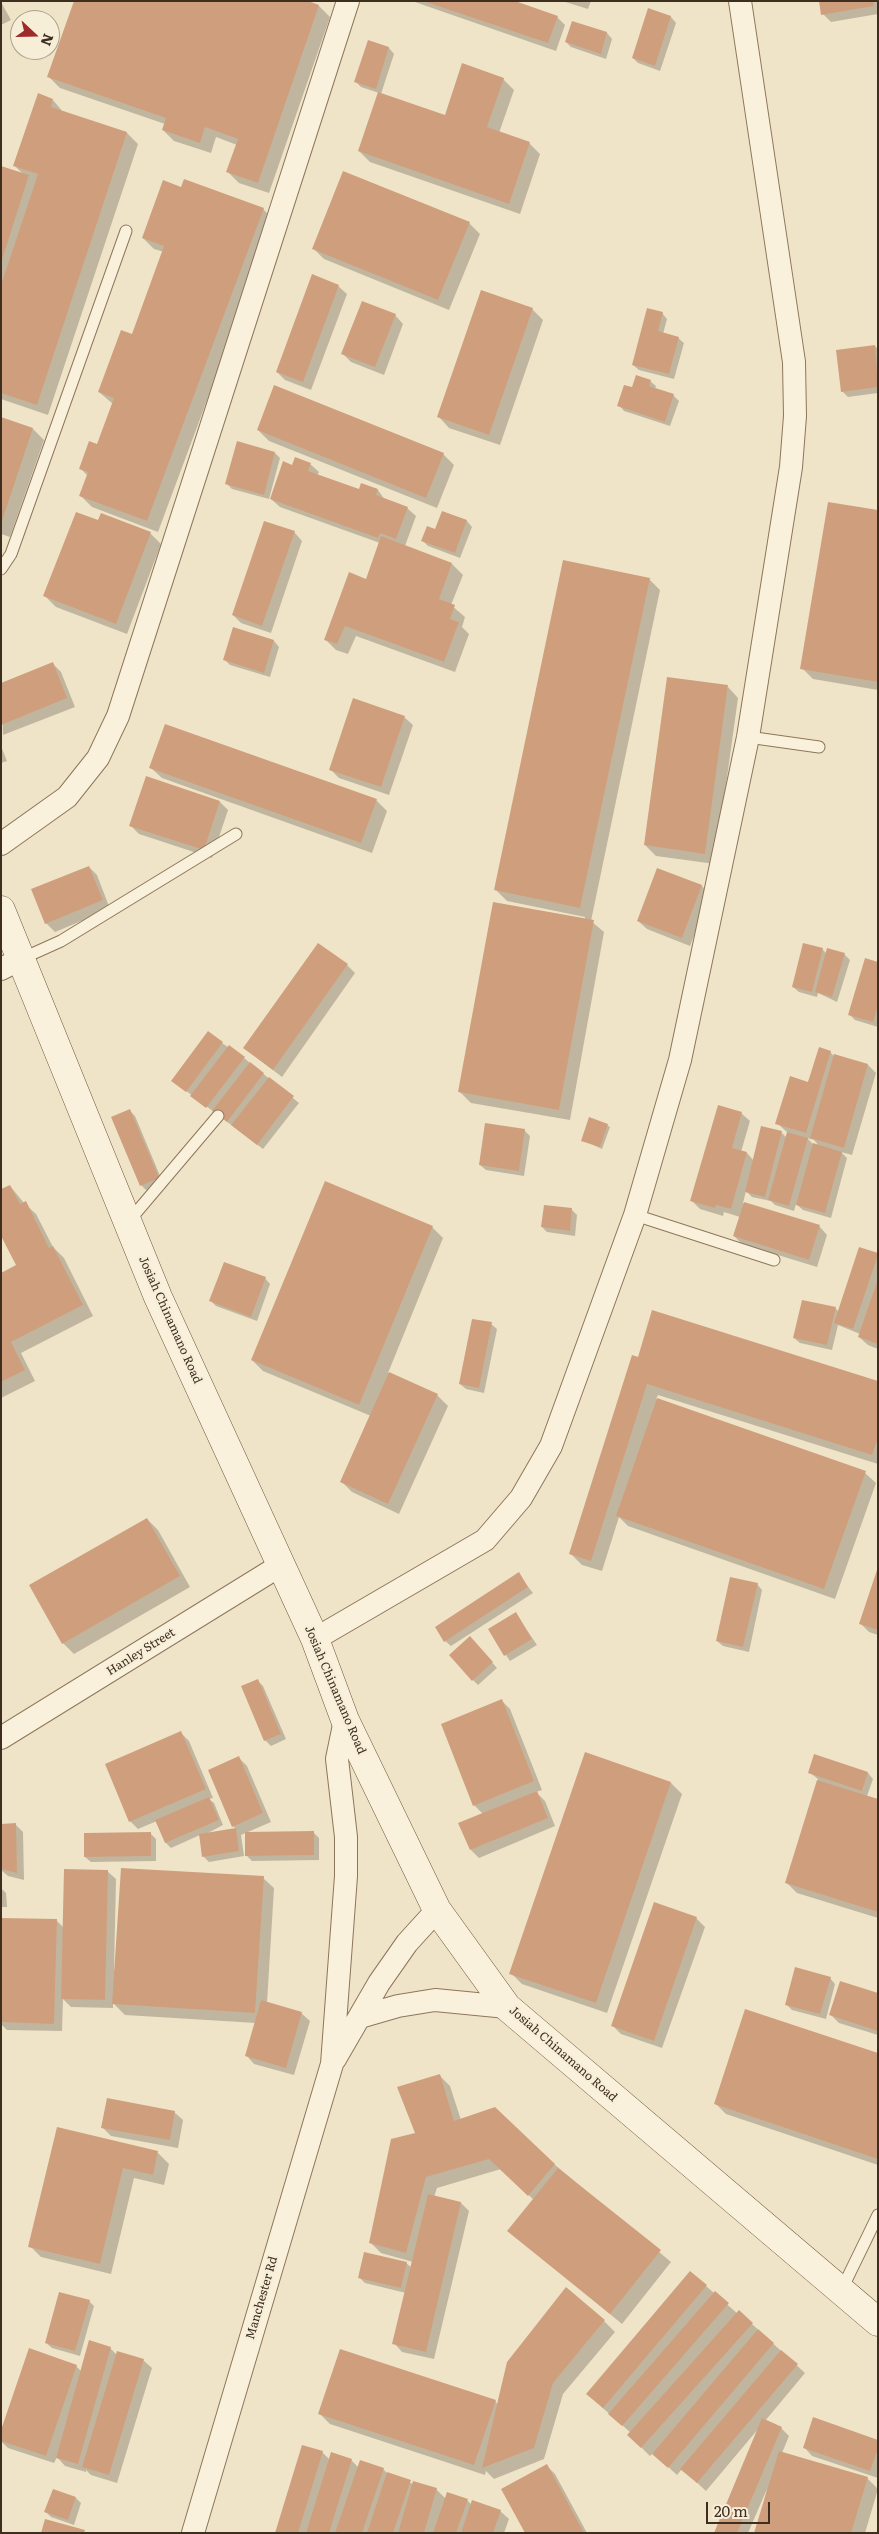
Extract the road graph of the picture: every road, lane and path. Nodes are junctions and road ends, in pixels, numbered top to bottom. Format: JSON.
{"nodes":[{"id":1,"x":348,"y":1,"type":"edge"},
{"id":2,"x":740,"y":1,"type":"edge"},
{"id":3,"x":126,"y":231,"type":"dead end"},
{"id":4,"x":1,"y":569,"type":"edge"},
{"id":5,"x":748,"y":737,"type":"junction"},
{"id":6,"x":820,"y":747,"type":"dead end"},
{"id":7,"x":236,"y":834,"type":"dead end"},
{"id":8,"x":1,"y":844,"type":"edge"},
{"id":9,"x":1,"y":910,"type":"edge"},
{"id":10,"x":11,"y":964,"type":"edge"},
{"id":11,"x":218,"y":1116,"type":"dead end"},
{"id":12,"x":635,"y":1215,"type":"junction"},
{"id":13,"x":128,"y":1222,"type":"junction"},
{"id":14,"x":774,"y":1260,"type":"dead end"},
{"id":15,"x":280,"y":1566,"type":"junction"},
{"id":16,"x":315,"y":1639,"type":"junction"},
{"id":17,"x":344,"y":1720,"type":"junction"},
{"id":18,"x":1,"y":1738,"type":"edge"},
{"id":19,"x":437,"y":1910,"type":"junction"},
{"id":20,"x":507,"y":2006,"type":"junction"},
{"id":21,"x":360,"y":2017,"type":"junction"},
{"id":22,"x":332,"y":2064,"type":"junction"},
{"id":23,"x":878,"y":2215,"type":"edge"},
{"id":24,"x":841,"y":2291,"type":"junction"},
{"id":25,"x":878,"y":2322,"type":"edge"},
{"id":26,"x":193,"y":2533,"type":"edge"}],
"edges":[{"from":1,"to":8,"type":"street"},
{"from":2,"to":5,"type":"street"},
{"from":3,"to":4,"type":"lane"},
{"from":5,"to":6,"type":"lane"},
{"from":5,"to":12,"type":"street"},
{"from":7,"to":10,"type":"lane"},
{"from":9,"to":10,"type":"street","name":"Josiah Chinamano Road"},
{"from":10,"to":13,"type":"street","name":"Josiah Chinamano Road"},
{"from":11,"to":13,"type":"lane"},
{"from":12,"to":14,"type":"lane"},
{"from":12,"to":16,"type":"street"},
{"from":13,"to":15,"type":"street","name":"Josiah Chinamano Road"},
{"from":15,"to":16,"type":"street","name":"Josiah Chinamano Road"},
{"from":15,"to":18,"type":"street","name":"Hanley Street"},
{"from":16,"to":17,"type":"street","name":"Josiah Chinamano Road"},
{"from":17,"to":19,"type":"street","name":"Josiah Chinamano Road"},
{"from":17,"to":22,"type":"street"},
{"from":19,"to":20,"type":"street","name":"Josiah Chinamano Road"},
{"from":19,"to":21,"type":"street"},
{"from":20,"to":21,"type":"street"},
{"from":20,"to":24,"type":"street","name":"Josiah Chinamano Road"},
{"from":21,"to":22,"type":"street"},
{"from":22,"to":26,"type":"street","name":"Manchester Rd"},
{"from":23,"to":24,"type":"lane"},
{"from":24,"to":25,"type":"street","name":"Josiah Chinamano Road"}]}
